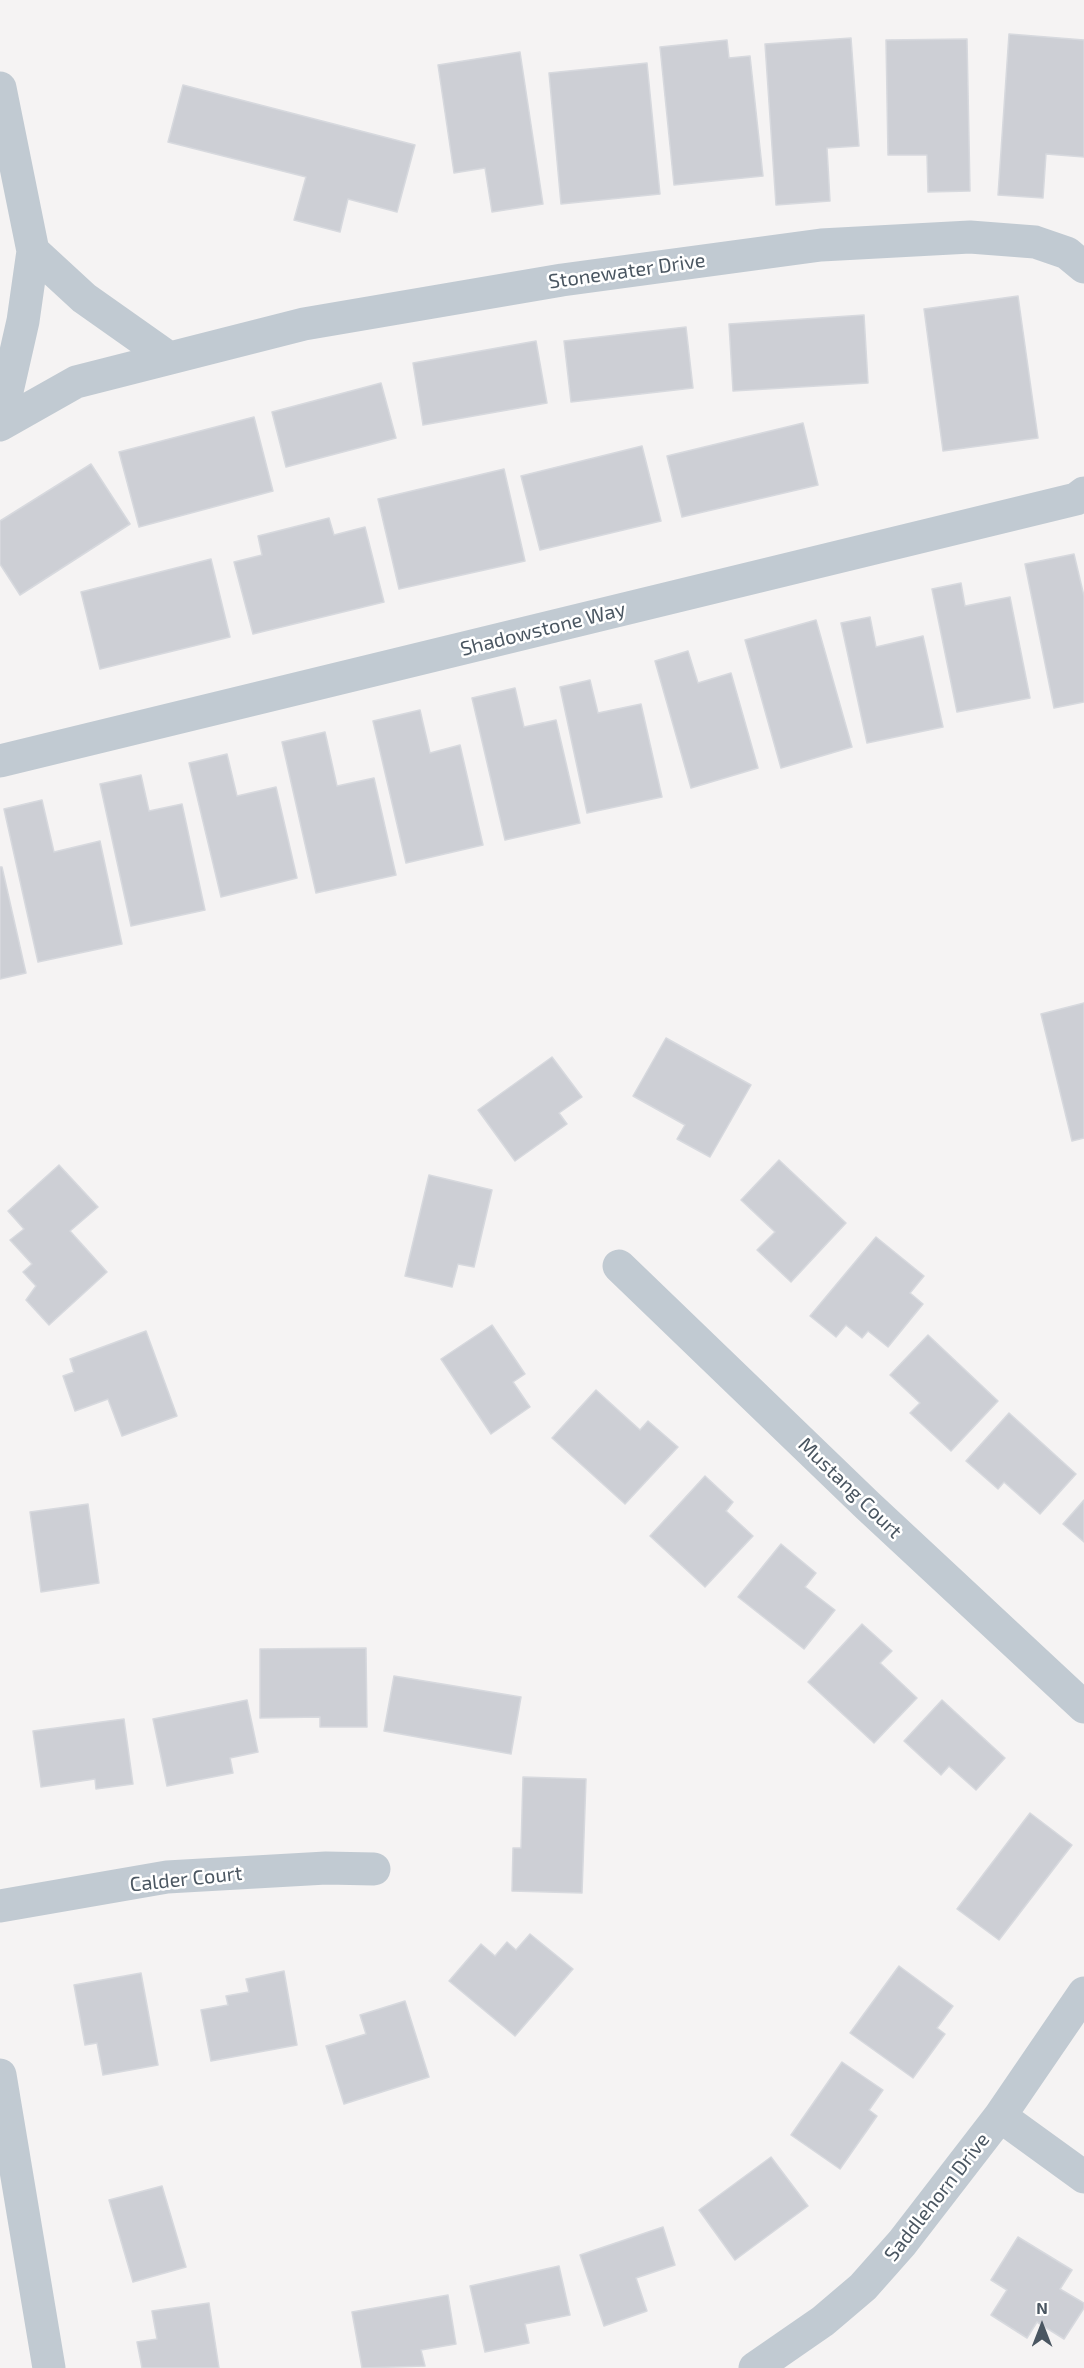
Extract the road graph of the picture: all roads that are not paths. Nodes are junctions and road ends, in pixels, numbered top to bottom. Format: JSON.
{"nodes":[{"id":1,"x":0,"y":88,"type":"edge"},
{"id":2,"x":33,"y":251,"type":"junction"},
{"id":3,"x":1084,"y":267,"type":"edge"},
{"id":4,"x":169,"y":358,"type":"junction"},
{"id":5,"x":0,"y":424,"type":"edge"},
{"id":6,"x":1084,"y":493,"type":"edge"},
{"id":7,"x":0,"y":761,"type":"edge"},
{"id":8,"x":619,"y":1266,"type":"dead end"},
{"id":9,"x":1084,"y":1707,"type":"edge"},
{"id":10,"x":374,"y":1869,"type":"dead end"},
{"id":11,"x":0,"y":1906,"type":"edge"},
{"id":12,"x":1084,"y":1993,"type":"edge"},
{"id":13,"x":0,"y":2075,"type":"edge"},
{"id":14,"x":1000,"y":2116,"type":"junction"},
{"id":15,"x":1084,"y":2177,"type":"edge"},
{"id":16,"x":49,"y":2368,"type":"edge"},
{"id":17,"x":755,"y":2368,"type":"edge"}],
"edges":[{"from":1,"to":2,"type":"street"},
{"from":2,"to":4,"type":"street"},
{"from":2,"to":5,"type":"street"},
{"from":3,"to":4,"type":"street","name":"Stonewater Drive"},
{"from":4,"to":5,"type":"street","name":"Stonewater Drive"},
{"from":6,"to":7,"type":"street","name":"Shadowstone Way"},
{"from":8,"to":9,"type":"street","name":"Mustang Court"},
{"from":10,"to":11,"type":"street","name":"Calder Court"},
{"from":12,"to":14,"type":"street","name":"Saddlehorn Drive"},
{"from":13,"to":16,"type":"street"},
{"from":14,"to":15,"type":"street"},
{"from":14,"to":17,"type":"street","name":"Saddlehorn Drive"}]}
